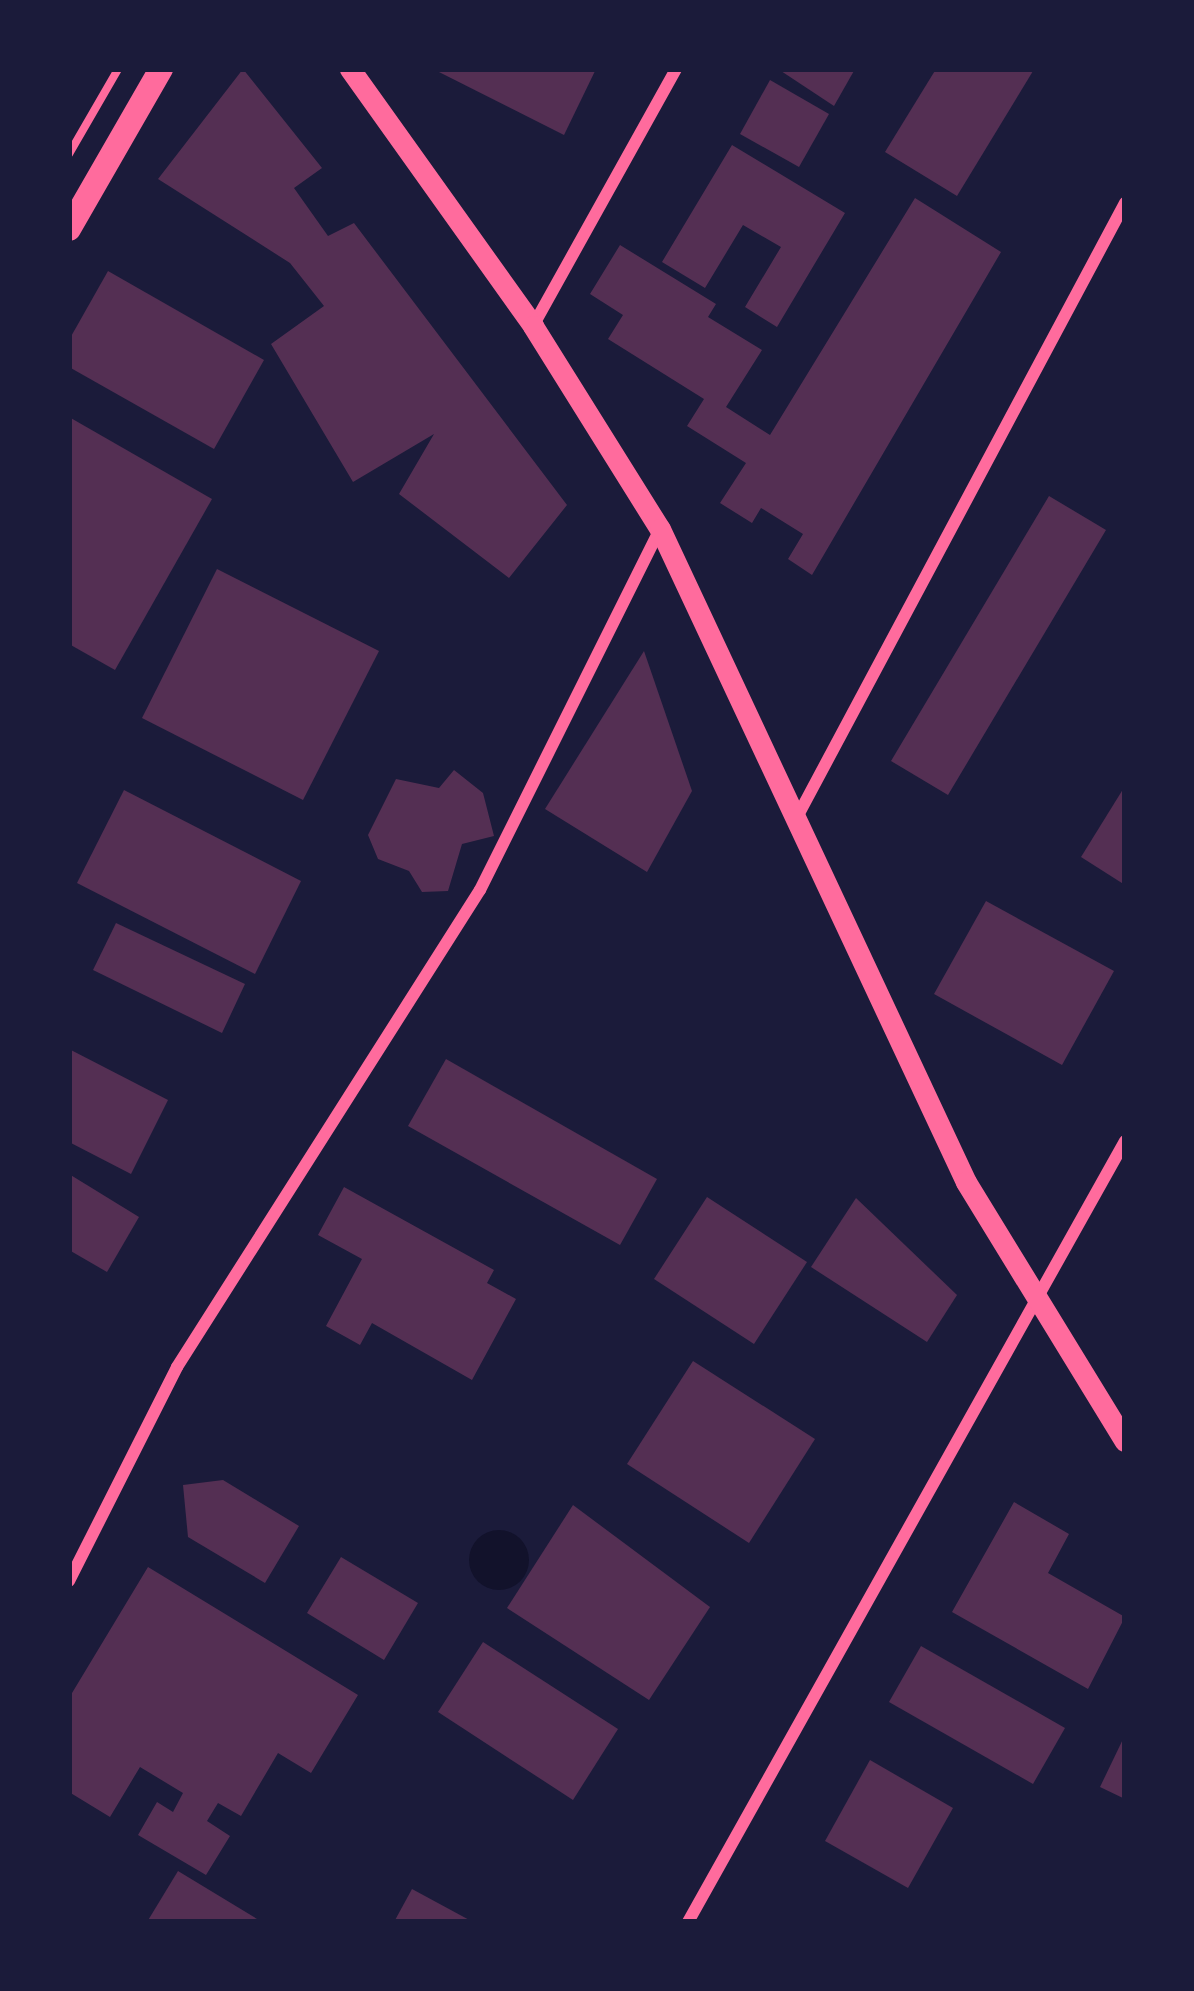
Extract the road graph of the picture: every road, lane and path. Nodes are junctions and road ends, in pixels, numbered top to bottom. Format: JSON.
{"nodes":[{"id":1,"x":118,"y":69,"type":"edge"},
{"id":2,"x":161,"y":69,"type":"edge"},
{"id":3,"x":350,"y":69,"type":"edge"},
{"id":4,"x":676,"y":69,"type":"edge"},
{"id":5,"x":69,"y":154,"type":"edge"},
{"id":6,"x":1125,"y":203,"type":"edge"},
{"id":7,"x":69,"y":229,"type":"edge"},
{"id":8,"x":533,"y":326,"type":"junction"},
{"id":9,"x":660,"y":530,"type":"junction"},
{"id":10,"x":791,"y":829,"type":"junction"},
{"id":11,"x":1125,"y":1141,"type":"edge"},
{"id":12,"x":1032,"y":1305,"type":"junction"},
{"id":13,"x":1125,"y":1441,"type":"edge"},
{"id":14,"x":69,"y":1580,"type":"edge"},
{"id":15,"x":688,"y":1922,"type":"edge"}],
"edges":[{"from":1,"to":5,"type":"path"},
{"from":2,"to":7,"type":"main road"},
{"from":3,"to":8,"type":"street"},
{"from":4,"to":8,"type":"street"},
{"from":6,"to":10,"type":"street"},
{"from":8,"to":9,"type":"street"},
{"from":9,"to":10,"type":"street"},
{"from":9,"to":14,"type":"street"},
{"from":10,"to":12,"type":"street"},
{"from":11,"to":12,"type":"street"},
{"from":12,"to":13,"type":"street"},
{"from":12,"to":15,"type":"street"}]}
